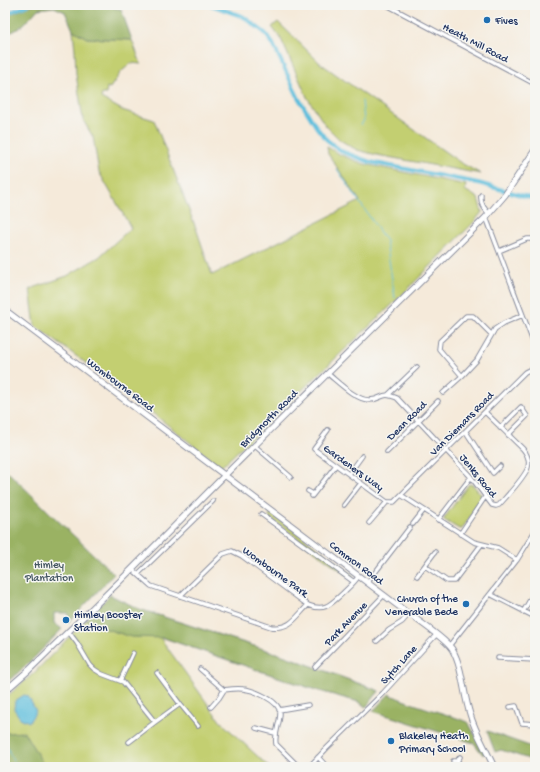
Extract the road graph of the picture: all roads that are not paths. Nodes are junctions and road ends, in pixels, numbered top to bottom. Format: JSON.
{"nodes":[{"id":1,"x":387,"y":5,"type":"edge"},
{"id":2,"x":535,"y":84,"type":"edge"},
{"id":3,"x":535,"y":150,"type":"edge"},
{"id":4,"x":481,"y":195,"type":"dead end"},
{"id":5,"x":488,"y":216,"type":"junction"},
{"id":6,"x":535,"y":239,"type":"edge"},
{"id":7,"x":499,"y":251,"type":"junction"},
{"id":8,"x":5,"y":310,"type":"edge"},
{"id":9,"x":523,"y":315,"type":"junction"},
{"id":10,"x":491,"y":334,"type":"junction"},
{"id":11,"x":534,"y":342,"type":"edge"},
{"id":12,"x":535,"y":347,"type":"edge"},
{"id":13,"x":417,"y":367,"type":"dead end"},
{"id":14,"x":535,"y":367,"type":"edge"},
{"id":15,"x":328,"y":374,"type":"junction"},
{"id":16,"x":462,"y":376,"type":"junction"},
{"id":17,"x":444,"y":385,"type":"dead end"},
{"id":18,"x":448,"y":388,"type":"junction"},
{"id":19,"x":444,"y":393,"type":"dead end"},
{"id":20,"x":389,"y":394,"type":"junction"},
{"id":21,"x":438,"y":401,"type":"dead end"},
{"id":22,"x":485,"y":412,"type":"junction"},
{"id":23,"x":418,"y":420,"type":"junction"},
{"id":24,"x":500,"y":428,"type":"junction"},
{"id":25,"x":466,"y":432,"type":"junction"},
{"id":26,"x":331,"y":436,"type":"dead end"},
{"id":27,"x":508,"y":436,"type":"junction"},
{"id":28,"x":255,"y":446,"type":"junction"},
{"id":29,"x":447,"y":450,"type":"junction"},
{"id":30,"x":387,"y":452,"type":"dead end"},
{"id":31,"x":356,"y":455,"type":"dead end"},
{"id":32,"x":336,"y":465,"type":"junction"},
{"id":33,"x":500,"y":466,"type":"dead end"},
{"id":34,"x":289,"y":467,"type":"dead end"},
{"id":35,"x":286,"y":472,"type":"junction"},
{"id":36,"x":349,"y":474,"type":"junction"},
{"id":37,"x":225,"y":475,"type":"junction"},
{"id":38,"x":291,"y":477,"type":"dead end"},
{"id":39,"x":471,"y":478,"type":"junction"},
{"id":40,"x":361,"y":483,"type":"junction"},
{"id":41,"x":308,"y":491,"type":"dead end"},
{"id":42,"x":402,"y":495,"type":"junction"},
{"id":43,"x":485,"y":497,"type":"junction"},
{"id":44,"x":342,"y":498,"type":"dead end"},
{"id":45,"x":213,"y":501,"type":"dead end"},
{"id":46,"x":387,"y":502,"type":"junction"},
{"id":47,"x":270,"y":510,"type":"junction"},
{"id":48,"x":424,"y":510,"type":"junction"},
{"id":49,"x":186,"y":514,"type":"junction"},
{"id":50,"x":261,"y":514,"type":"dead end"},
{"id":51,"x":265,"y":516,"type":"junction"},
{"id":52,"x":438,"y":520,"type":"junction"},
{"id":53,"x":192,"y":521,"type":"junction"},
{"id":54,"x":369,"y":523,"type":"dead end"},
{"id":55,"x":535,"y":531,"type":"edge"},
{"id":56,"x":460,"y":534,"type":"junction"},
{"id":57,"x":481,"y":544,"type":"junction"},
{"id":58,"x":435,"y":552,"type":"dead end"},
{"id":59,"x":517,"y":560,"type":"junction"},
{"id":60,"x":425,"y":566,"type":"junction"},
{"id":61,"x":132,"y":569,"type":"junction"},
{"id":62,"x":138,"y":574,"type":"junction"},
{"id":63,"x":417,"y":576,"type":"dead end"},
{"id":64,"x":358,"y":577,"type":"junction"},
{"id":65,"x":354,"y":582,"type":"junction"},
{"id":66,"x":367,"y":582,"type":"junction"},
{"id":67,"x":535,"y":591,"type":"edge"},
{"id":68,"x":490,"y":594,"type":"junction"},
{"id":69,"x":180,"y":596,"type":"junction"},
{"id":70,"x":384,"y":596,"type":"junction"},
{"id":71,"x":308,"y":605,"type":"junction"},
{"id":72,"x":523,"y":612,"type":"junction"},
{"id":73,"x":409,"y":614,"type":"junction"},
{"id":74,"x":535,"y":617,"type":"edge"},
{"id":75,"x":68,"y":631,"type":"junction"},
{"id":76,"x":376,"y":634,"type":"dead end"},
{"id":77,"x":436,"y":635,"type":"junction"},
{"id":78,"x":380,"y":638,"type":"junction"},
{"id":79,"x":377,"y":641,"type":"dead end"},
{"id":80,"x":449,"y":646,"type":"junction"},
{"id":81,"x":133,"y":653,"type":"dead end"},
{"id":82,"x":498,"y":658,"type":"dead end"},
{"id":83,"x":535,"y":660,"type":"edge"},
{"id":84,"x":206,"y":667,"type":"dead end"},
{"id":85,"x":322,"y":667,"type":"dead end"},
{"id":86,"x":158,"y":673,"type":"dead end"},
{"id":87,"x":120,"y":681,"type":"junction"},
{"id":88,"x":224,"y":690,"type":"junction"},
{"id":89,"x":5,"y":692,"type":"edge"},
{"id":90,"x":180,"y":704,"type":"junction"},
{"id":91,"x":308,"y":705,"type":"dead end"},
{"id":92,"x":211,"y":707,"type":"dead end"},
{"id":93,"x":510,"y":707,"type":"dead end"},
{"id":94,"x":279,"y":710,"type":"junction"},
{"id":95,"x":155,"y":722,"type":"junction"},
{"id":96,"x":535,"y":724,"type":"edge"},
{"id":97,"x":198,"y":726,"type":"dead end"},
{"id":98,"x":275,"y":733,"type":"junction"},
{"id":99,"x":257,"y":735,"type":"dead end"},
{"id":100,"x":129,"y":742,"type":"dead end"},
{"id":101,"x":318,"y":757,"type":"junction"},
{"id":102,"x":457,"y":760,"type":"dead end"},
{"id":103,"x":299,"y":767,"type":"edge"},
{"id":104,"x":309,"y":767,"type":"edge"},
{"id":105,"x":327,"y":767,"type":"edge"},
{"id":106,"x":462,"y":767,"type":"edge"},
{"id":107,"x":494,"y":767,"type":"edge"}],
"edges":[{"from":1,"to":2,"type":"street","name":"Heath Mill Road"},
{"from":3,"to":5,"type":"main road","name":"Bridgnorth Road"},
{"from":4,"to":5,"type":"street"},
{"from":5,"to":7,"type":"street"},
{"from":5,"to":15,"type":"main road","name":"Bridgnorth Road"},
{"from":6,"to":7,"type":"street"},
{"from":7,"to":9,"type":"street"},
{"from":8,"to":37,"type":"main road","name":"Wombourne Road"},
{"from":9,"to":10,"type":"street"},
{"from":9,"to":11,"type":"street"},
{"from":10,"to":16,"type":"street"},
{"from":10,"to":16,"type":"street"},
{"from":11,"to":12,"type":"street"},
{"from":13,"to":20,"type":"street"},
{"from":14,"to":22,"type":"street","name":"Van Diemans Road"},
{"from":15,"to":20,"type":"street"},
{"from":15,"to":28,"type":"main road","name":"Bridgnorth Road"},
{"from":16,"to":18,"type":"street"},
{"from":17,"to":18,"type":"street"},
{"from":18,"to":19,"type":"street"},
{"from":20,"to":23,"type":"street","name":"Jenks Road"},
{"from":21,"to":23,"type":"street","name":"Dean Road"},
{"from":22,"to":24,"type":"street","name":"Jenks Road"},
{"from":22,"to":25,"type":"street","name":"Van Diemans Road"},
{"from":23,"to":29,"type":"street","name":"Jenks Road"},
{"from":23,"to":30,"type":"street","name":"Dean Road"},
{"from":24,"to":27,"type":"street","name":"Jenks Road"},
{"from":24,"to":27,"type":"street"},
{"from":25,"to":29,"type":"street","name":"Van Diemans Road"},
{"from":25,"to":33,"type":"street"},
{"from":26,"to":32,"type":"street","name":"Gardeners Way"},
{"from":27,"to":43,"type":"street","name":"Jenks Road"},
{"from":28,"to":35,"type":"street"},
{"from":28,"to":37,"type":"main road","name":"Bridgnorth Road"},
{"from":29,"to":39,"type":"street","name":"Jenks Road"},
{"from":29,"to":42,"type":"street","name":"Van Diemans Road"},
{"from":31,"to":36,"type":"street"},
{"from":32,"to":36,"type":"street","name":"Gardeners Way"},
{"from":32,"to":41,"type":"street"},
{"from":34,"to":35,"type":"street"},
{"from":35,"to":38,"type":"street"},
{"from":36,"to":40,"type":"street","name":"Gardeners Way"},
{"from":37,"to":47,"type":"main road","name":"Common Road"},
{"from":37,"to":49,"type":"main road","name":"Bridgnorth Road"},
{"from":39,"to":43,"type":"street","name":"Jenks Road"},
{"from":39,"to":52,"type":"street"},
{"from":40,"to":44,"type":"street"},
{"from":40,"to":46,"type":"street","name":"Gardeners Way"},
{"from":42,"to":46,"type":"street","name":"Gardeners Way"},
{"from":42,"to":48,"type":"street"},
{"from":43,"to":56,"type":"street"},
{"from":45,"to":53,"type":"street"},
{"from":46,"to":54,"type":"street"},
{"from":47,"to":51,"type":"street"},
{"from":47,"to":64,"type":"main road","name":"Common Road"},
{"from":48,"to":52,"type":"street"},
{"from":48,"to":66,"type":"street"},
{"from":49,"to":53,"type":"street"},
{"from":49,"to":61,"type":"main road","name":"Bridgnorth Road"},
{"from":50,"to":51,"type":"street","name":"Common Road"},
{"from":51,"to":65,"type":"street","name":"Common Road"},
{"from":52,"to":56,"type":"street"},
{"from":53,"to":62,"type":"street"},
{"from":55,"to":59,"type":"street"},
{"from":56,"to":57,"type":"street"},
{"from":57,"to":59,"type":"street"},
{"from":57,"to":60,"type":"street"},
{"from":58,"to":60,"type":"street"},
{"from":59,"to":68,"type":"street"},
{"from":60,"to":63,"type":"street"},
{"from":61,"to":62,"type":"street","name":"Wombourne Park"},
{"from":61,"to":75,"type":"main road","name":"Bridgnorth Road"},
{"from":62,"to":69,"type":"street","name":"Wombourne Park"},
{"from":64,"to":65,"type":"street","name":"Wombourne Park"},
{"from":64,"to":66,"type":"main road","name":"Common Road"},
{"from":65,"to":71,"type":"street","name":"Wombourne Park"},
{"from":66,"to":70,"type":"main road","name":"Common Road"},
{"from":67,"to":72,"type":"street"},
{"from":68,"to":72,"type":"street"},
{"from":68,"to":80,"type":"street"},
{"from":69,"to":71,"type":"street","name":"Wombourne Park"},
{"from":69,"to":71,"type":"street","name":"Wombourne Park"},
{"from":70,"to":73,"type":"main road","name":"Common Road"},
{"from":70,"to":85,"type":"street","name":"Park Avenue"},
{"from":72,"to":74,"type":"street"},
{"from":73,"to":77,"type":"main road","name":"Common Road"},
{"from":73,"to":78,"type":"street"},
{"from":75,"to":87,"type":"street"},
{"from":75,"to":89,"type":"main road","name":"Bridgnorth Road"},
{"from":76,"to":78,"type":"street"},
{"from":77,"to":80,"type":"main road","name":"Common Road"},
{"from":77,"to":101,"type":"street","name":"Sytch Lane"},
{"from":78,"to":79,"type":"street"},
{"from":80,"to":107,"type":"main road","name":"Common Road"},
{"from":81,"to":87,"type":"street"},
{"from":82,"to":83,"type":"street"},
{"from":84,"to":88,"type":"street"},
{"from":86,"to":90,"type":"street"},
{"from":87,"to":95,"type":"street"},
{"from":88,"to":92,"type":"street"},
{"from":88,"to":94,"type":"street"},
{"from":90,"to":95,"type":"street"},
{"from":90,"to":97,"type":"street"},
{"from":91,"to":94,"type":"street"},
{"from":93,"to":96,"type":"street"},
{"from":94,"to":98,"type":"street"},
{"from":95,"to":100,"type":"street"},
{"from":98,"to":99,"type":"street"},
{"from":98,"to":103,"type":"street"},
{"from":101,"to":104,"type":"street","name":"Sytch Lane"},
{"from":101,"to":105,"type":"street"},
{"from":102,"to":106,"type":"street"}]}
